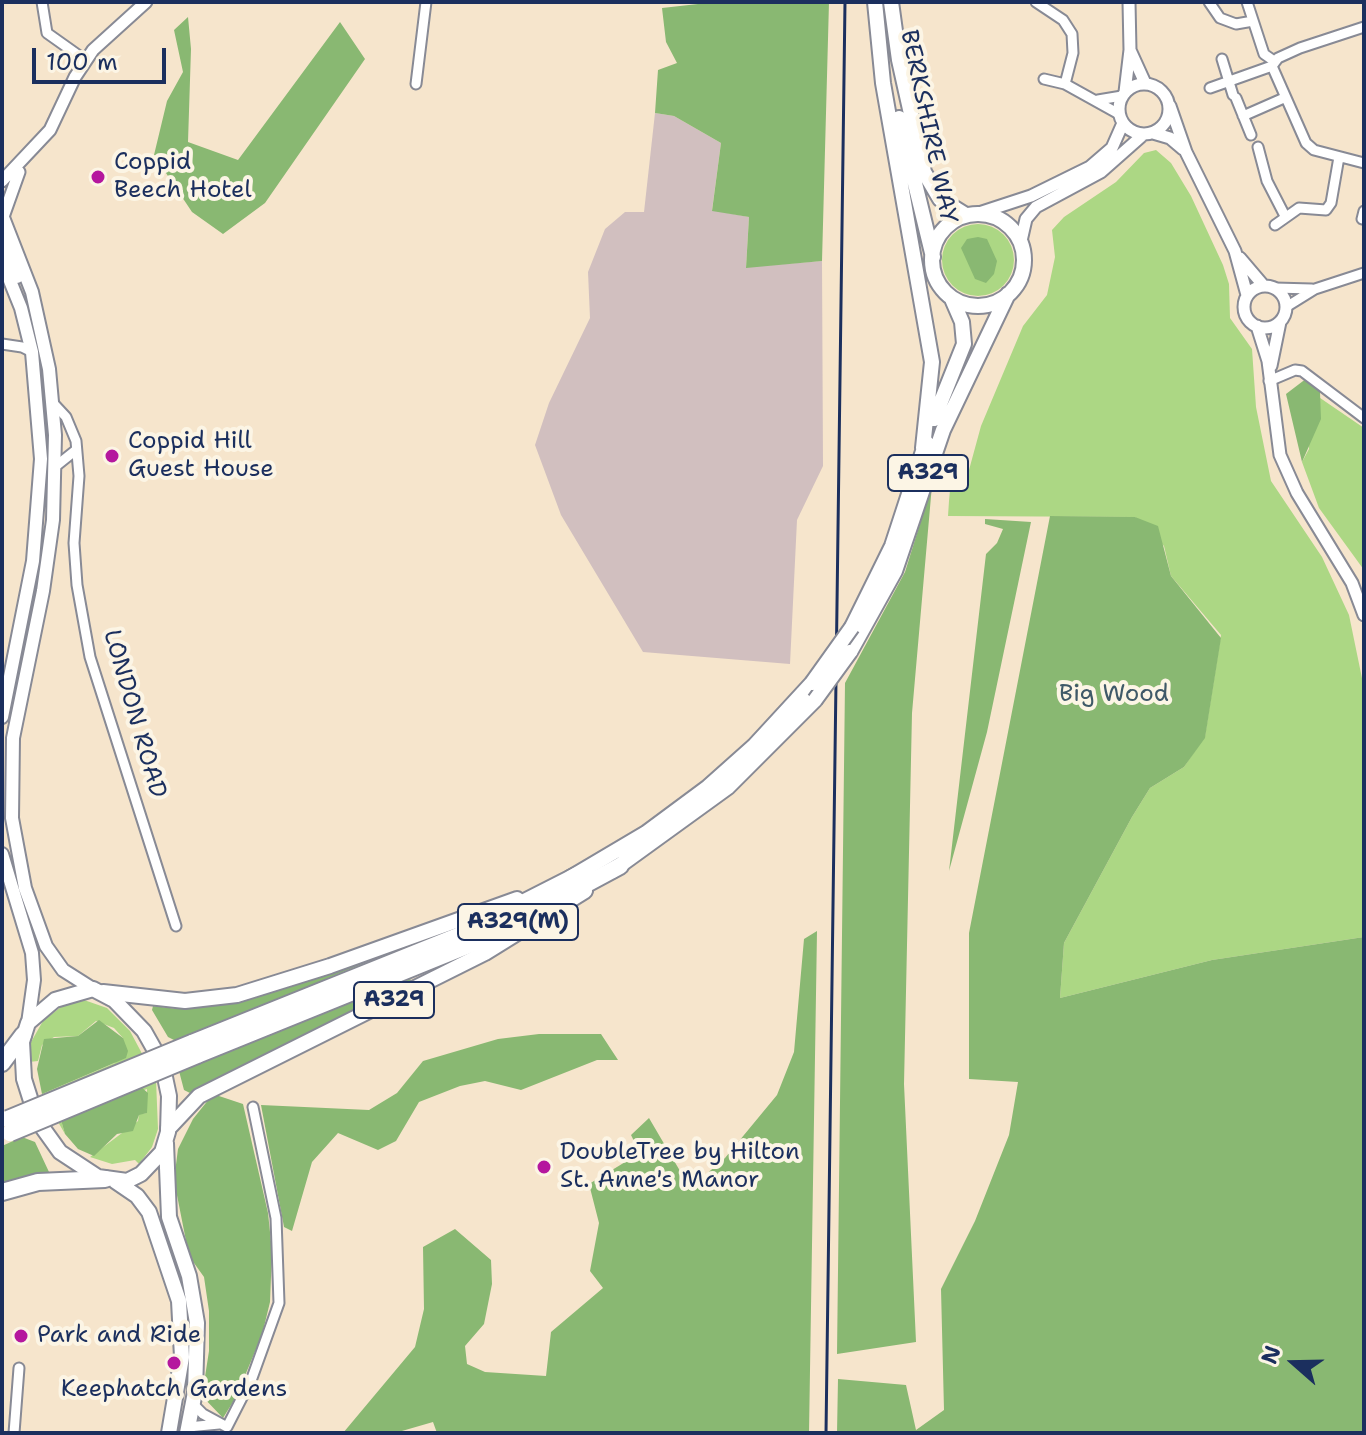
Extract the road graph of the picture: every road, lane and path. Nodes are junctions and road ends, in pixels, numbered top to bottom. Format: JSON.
{"nodes":[{"id":1,"x":42,"y":2,"type":"edge"},
{"id":2,"x":146,"y":2,"type":"edge"},
{"id":3,"x":426,"y":2,"type":"edge"},
{"id":4,"x":878,"y":2,"type":"edge"},
{"id":5,"x":891,"y":2,"type":"edge"},
{"id":6,"x":1036,"y":2,"type":"edge"},
{"id":7,"x":1129,"y":2,"type":"edge"},
{"id":8,"x":1209,"y":2,"type":"edge"},
{"id":9,"x":1247,"y":2,"type":"edge"},
{"id":10,"x":1253,"y":21,"type":"junction"},
{"id":11,"x":1364,"y":27,"type":"edge"},
{"id":12,"x":1130,"y":50,"type":"junction"},
{"id":13,"x":1222,"y":59,"type":"dead end"},
{"id":14,"x":85,"y":60,"type":"junction"},
{"id":15,"x":1273,"y":64,"type":"junction"},
{"id":16,"x":1044,"y":79,"type":"dead end"},
{"id":17,"x":1229,"y":81,"type":"junction"},
{"id":18,"x":1145,"y":83,"type":"junction"},
{"id":19,"x":416,"y":84,"type":"dead end"},
{"id":20,"x":1065,"y":84,"type":"junction"},
{"id":21,"x":1210,"y":88,"type":"dead end"},
{"id":22,"x":1123,"y":94,"type":"junction"},
{"id":23,"x":1284,"y":98,"type":"junction"},
{"id":24,"x":1098,"y":100,"type":"junction"},
{"id":25,"x":1170,"y":106,"type":"junction"},
{"id":26,"x":1243,"y":116,"type":"junction"},
{"id":27,"x":1121,"y":118,"type":"junction"},
{"id":28,"x":1148,"y":133,"type":"junction"},
{"id":29,"x":1251,"y":135,"type":"dead end"},
{"id":30,"x":1258,"y":147,"type":"dead end"},
{"id":31,"x":1186,"y":152,"type":"junction"},
{"id":32,"x":1339,"y":157,"type":"junction"},
{"id":33,"x":27,"y":158,"type":"junction"},
{"id":34,"x":1364,"y":163,"type":"edge"},
{"id":35,"x":2,"y":168,"type":"edge"},
{"id":36,"x":2,"y":181,"type":"edge"},
{"id":37,"x":970,"y":214,"type":"junction"},
{"id":38,"x":2,"y":216,"type":"edge"},
{"id":39,"x":1285,"y":216,"type":"junction"},
{"id":40,"x":1275,"y":225,"type":"dead end"},
{"id":41,"x":2,"y":237,"type":"edge"},
{"id":42,"x":1021,"y":241,"type":"junction"},
{"id":43,"x":1235,"y":251,"type":"junction"},
{"id":44,"x":2,"y":261,"type":"edge"},
{"id":45,"x":934,"y":261,"type":"junction"},
{"id":46,"x":1364,"y":273,"type":"edge"},
{"id":47,"x":1263,"y":285,"type":"junction"},
{"id":48,"x":1275,"y":288,"type":"junction"},
{"id":49,"x":1315,"y":289,"type":"junction"},
{"id":50,"x":1008,"y":294,"type":"junction"},
{"id":51,"x":1247,"y":295,"type":"junction"},
{"id":52,"x":952,"y":299,"type":"junction"},
{"id":53,"x":1286,"y":307,"type":"junction"},
{"id":54,"x":21,"y":308,"type":"junction"},
{"id":55,"x":1280,"y":322,"type":"junction"},
{"id":56,"x":1257,"y":326,"type":"junction"},
{"id":57,"x":3,"y":344,"type":"edge"},
{"id":58,"x":32,"y":352,"type":"junction"},
{"id":59,"x":1269,"y":378,"type":"junction"},
{"id":60,"x":53,"y":403,"type":"junction"},
{"id":61,"x":1364,"y":418,"type":"edge"},
{"id":62,"x":923,"y":448,"type":"junction"},
{"id":63,"x":76,"y":450,"type":"junction"},
{"id":64,"x":61,"y":462,"type":"junction"},
{"id":65,"x":77,"y":462,"type":"junction"},
{"id":66,"x":1364,"y":615,"type":"edge"},
{"id":67,"x":2,"y":717,"type":"edge"},
{"id":68,"x":2,"y":854,"type":"edge"},
{"id":69,"x":620,"y":866,"type":"junction"},
{"id":70,"x":578,"y":875,"type":"junction"},
{"id":71,"x":176,"y":926,"type":"dead end"},
{"id":72,"x":98,"y":990,"type":"junction"},
{"id":73,"x":26,"y":1029,"type":"junction"},
{"id":74,"x":194,"y":1049,"type":"junction"},
{"id":75,"x":2,"y":1063,"type":"edge"},
{"id":76,"x":253,"y":1107,"type":"dead end"},
{"id":77,"x":5,"y":1128,"type":"edge"},
{"id":78,"x":167,"y":1136,"type":"junction"},
{"id":79,"x":110,"y":1180,"type":"junction"},
{"id":80,"x":2,"y":1192,"type":"edge"},
{"id":81,"x":19,"y":1368,"type":"dead end"},
{"id":82,"x":193,"y":1404,"type":"junction"},
{"id":83,"x":219,"y":1424,"type":"junction"},
{"id":84,"x":171,"y":1428,"type":"edge"},
{"id":85,"x":188,"y":1430,"type":"edge"},
{"id":86,"x":14,"y":1433,"type":"edge"}],
"edges":[{"from":1,"to":14,"type":"street"},
{"from":2,"to":14,"type":"street"},
{"from":3,"to":19,"type":"street"},
{"from":4,"to":45,"type":"main road","name":"BERKSHIRE WAY","number":"A329"},
{"from":4,"to":62,"type":"main road","number":"A329"},
{"from":5,"to":37,"type":"main road","name":"BERKSHIRE WAY"},
{"from":6,"to":20,"type":"street"},
{"from":7,"to":12,"type":"street"},
{"from":8,"to":10,"type":"street"},
{"from":9,"to":10,"type":"street"},
{"from":10,"to":15,"type":"street"},
{"from":11,"to":15,"type":"street"},
{"from":12,"to":18,"type":"street"},
{"from":12,"to":22,"type":"street"},
{"from":13,"to":17,"type":"street"},
{"from":14,"to":33,"type":"street"},
{"from":15,"to":17,"type":"street"},
{"from":15,"to":23,"type":"street"},
{"from":16,"to":20,"type":"street"},
{"from":17,"to":21,"type":"street"},
{"from":17,"to":26,"type":"street"},
{"from":18,"to":22,"type":"street"},
{"from":18,"to":25,"type":"street"},
{"from":20,"to":24,"type":"street"},
{"from":22,"to":24,"type":"street"},
{"from":22,"to":27,"type":"street"},
{"from":23,"to":26,"type":"street"},
{"from":23,"to":32,"type":"street"},
{"from":24,"to":27,"type":"street"},
{"from":25,"to":28,"type":"street"},
{"from":25,"to":31,"type":"street"},
{"from":26,"to":29,"type":"street"},
{"from":27,"to":28,"type":"street"},
{"from":27,"to":37,"type":"street"},
{"from":28,"to":31,"type":"street"},
{"from":28,"to":42,"type":"street"},
{"from":30,"to":39,"type":"street"},
{"from":31,"to":43,"type":"street"},
{"from":32,"to":34,"type":"street"},
{"from":32,"to":39,"type":"street"},
{"from":33,"to":35,"type":"street"},
{"from":33,"to":36,"type":"street"},
{"from":33,"to":38,"type":"street"},
{"from":37,"to":42,"type":"main road"},
{"from":37,"to":45,"type":"main road"},
{"from":38,"to":60,"type":"main road","name":"LONDON ROAD"},
{"from":39,"to":40,"type":"street"},
{"from":41,"to":54,"type":"main road"},
{"from":42,"to":50,"type":"main road","number":"A329"},
{"from":43,"to":47,"type":"street"},
{"from":43,"to":51,"type":"street"},
{"from":44,"to":54,"type":"main road"},
{"from":45,"to":52,"type":"main road","number":"A329"},
{"from":46,"to":49,"type":"street"},
{"from":47,"to":48,"type":"street"},
{"from":47,"to":51,"type":"street"},
{"from":48,"to":49,"type":"street"},
{"from":48,"to":53,"type":"street"},
{"from":49,"to":53,"type":"street"},
{"from":50,"to":52,"type":"main road"},
{"from":50,"to":69,"type":"main road","number":"A329","bridge":true},
{"from":51,"to":56,"type":"street"},
{"from":52,"to":62,"type":"main road","number":"A329"},
{"from":53,"to":55,"type":"street"},
{"from":54,"to":58,"type":"main road"},
{"from":55,"to":56,"type":"street"},
{"from":55,"to":59,"type":"street"},
{"from":56,"to":59,"type":"street"},
{"from":57,"to":58,"type":"street"},
{"from":58,"to":67,"type":"main road"},
{"from":59,"to":61,"type":"street"},
{"from":59,"to":66,"type":"street"},
{"from":60,"to":63,"type":"street","name":"LONDON ROAD"},
{"from":60,"to":64,"type":"main road","name":"LONDON ROAD"},
{"from":62,"to":70,"type":"main road","number":"A329","bridge":true},
{"from":63,"to":64,"type":"street"},
{"from":63,"to":65,"type":"street","name":"LONDON ROAD"},
{"from":64,"to":65,"type":"street"},
{"from":64,"to":72,"type":"main road","name":"LONDON ROAD"},
{"from":65,"to":71,"type":"street","name":"LONDON ROAD"},
{"from":68,"to":73,"type":"main road"},
{"from":69,"to":74,"type":"highway","number":"A329(M)"},
{"from":69,"to":78,"type":"main road","number":"A329"},
{"from":70,"to":72,"type":"main road","number":"A329"},
{"from":70,"to":74,"type":"highway","number":"A329(M)"},
{"from":72,"to":73,"type":"main road"},
{"from":72,"to":78,"type":"main road"},
{"from":73,"to":75,"type":"highway"},
{"from":73,"to":79,"type":"main road"},
{"from":74,"to":77,"type":"highway","number":"A329(M)","bridge":true},
{"from":76,"to":83,"type":"street"},
{"from":78,"to":79,"type":"main road"},
{"from":78,"to":82,"type":"main road"},
{"from":79,"to":80,"type":"highway"},
{"from":79,"to":84,"type":"main road"},
{"from":81,"to":86,"type":"street"},
{"from":82,"to":83,"type":"street"},
{"from":82,"to":85,"type":"main road"},
{"from":83,"to":85,"type":"street"},
{"from":84,"to":85,"type":"main road"}]}
